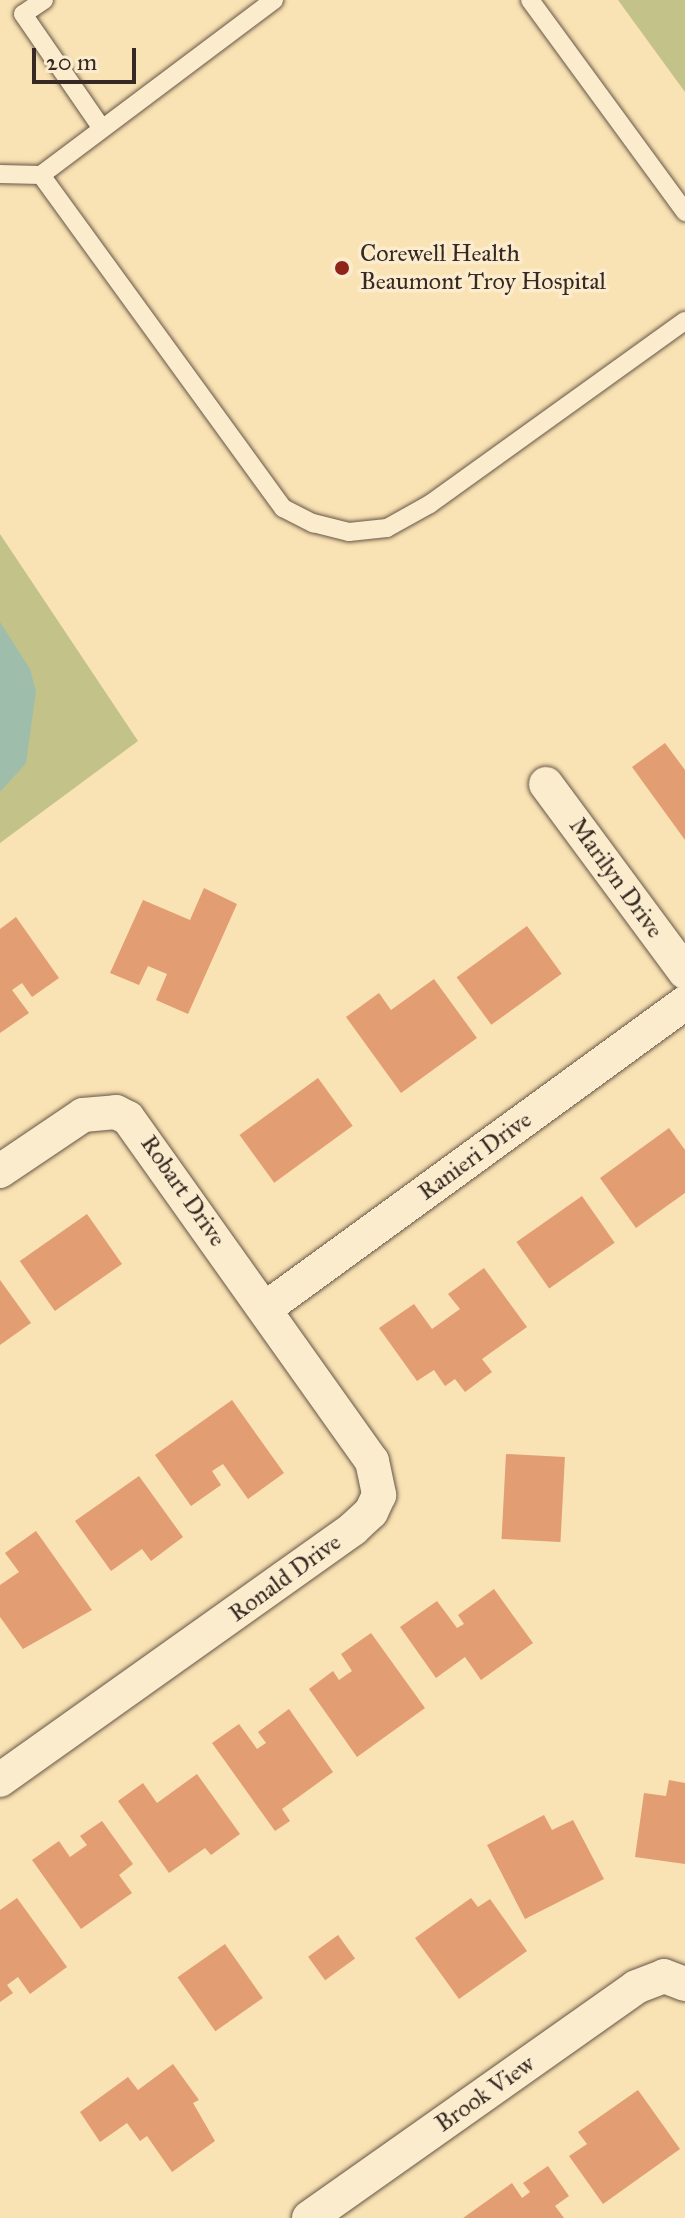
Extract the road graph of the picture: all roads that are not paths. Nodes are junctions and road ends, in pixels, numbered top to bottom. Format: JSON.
{"nodes":[{"id":1,"x":44,"y":0,"type":"edge"},
{"id":2,"x":274,"y":0,"type":"edge"},
{"id":3,"x":530,"y":0,"type":"edge"},
{"id":4,"x":18,"y":7,"type":"edge"},
{"id":5,"x":101,"y":127,"type":"junction"},
{"id":6,"x":0,"y":174,"type":"edge"},
{"id":7,"x":41,"y":175,"type":"junction"},
{"id":8,"x":685,"y":212,"type":"edge"},
{"id":9,"x":685,"y":321,"type":"edge"},
{"id":10,"x":546,"y":784,"type":"dead end"},
{"id":11,"x":685,"y":972,"type":"edge"},
{"id":12,"x":685,"y":1003,"type":"edge"},
{"id":13,"x":0,"y":1171,"type":"edge"},
{"id":14,"x":266,"y":1308,"type":"junction"},
{"id":15,"x":0,"y":1780,"type":"edge"},
{"id":16,"x":674,"y":1980,"type":"edge"},
{"id":17,"x":309,"y":2218,"type":"edge"}],
"edges":[{"from":1,"to":4,"type":"lane"},
{"from":2,"to":5,"type":"lane"},
{"from":3,"to":8,"type":"lane"},
{"from":4,"to":5,"type":"lane"},
{"from":5,"to":7,"type":"lane"},
{"from":6,"to":7,"type":"lane"},
{"from":7,"to":9,"type":"lane"},
{"from":10,"to":11,"type":"street","name":"Marilyn Drive"},
{"from":12,"to":14,"type":"street","name":"Ranieri Drive"},
{"from":13,"to":14,"type":"street","name":"Robart Drive"},
{"from":14,"to":15,"type":"street","name":"Ronald Drive"},
{"from":16,"to":17,"type":"street","name":"Brook View"}]}
